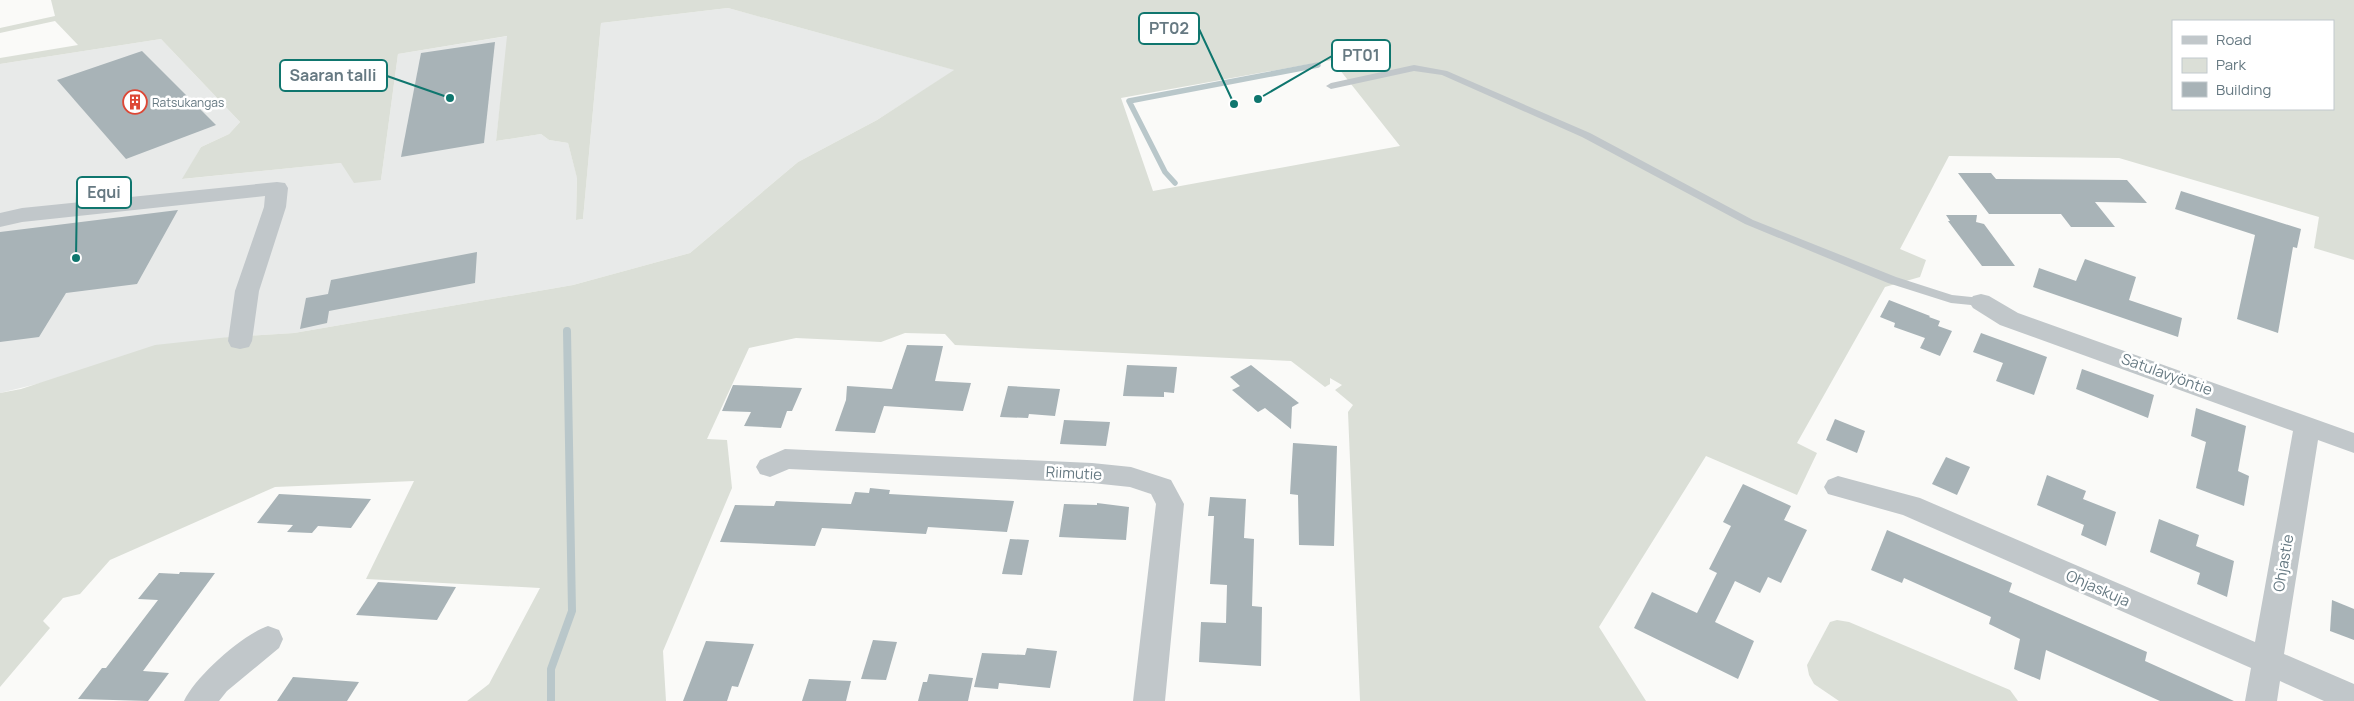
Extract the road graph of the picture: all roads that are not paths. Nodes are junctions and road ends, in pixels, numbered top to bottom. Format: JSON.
{"nodes":[{"id":1,"x":1330,"y":86,"type":"dead end"},
{"id":2,"x":0,"y":220,"type":"edge"},
{"id":3,"x":1981,"y":302,"type":"joint"},
{"id":4,"x":240,"y":340,"type":"dead end"},
{"id":5,"x":2307,"y":425,"type":"junction"},
{"id":6,"x":2354,"y":442,"type":"edge"},
{"id":7,"x":770,"y":467,"type":"dead end"},
{"id":8,"x":1838,"y":487,"type":"dead end"},
{"id":9,"x":268,"y":639,"type":"dead end"},
{"id":10,"x":2267,"y":662,"type":"junction"},
{"id":11,"x":2354,"y":699,"type":"edge"},
{"id":12,"x":200,"y":701,"type":"edge"},
{"id":13,"x":1149,"y":701,"type":"edge"},
{"id":14,"x":2261,"y":701,"type":"edge"}],
"edges":[{"from":1,"to":3,"type":"lane"},
{"from":2,"to":4,"type":"street"},
{"from":3,"to":5,"type":"street","name":"Satulavyöntie"},
{"from":5,"to":6,"type":"street","name":"Satulavyöntie"},
{"from":5,"to":10,"type":"street","name":"Ohjastie"},
{"from":7,"to":13,"type":"street","name":"Riimutie"},
{"from":8,"to":10,"type":"street","name":"Ohjaskuja"},
{"from":9,"to":12,"type":"street"},
{"from":10,"to":11,"type":"street","name":"Ohjaskuja"},
{"from":10,"to":14,"type":"street","name":"Ohjastie"}]}
